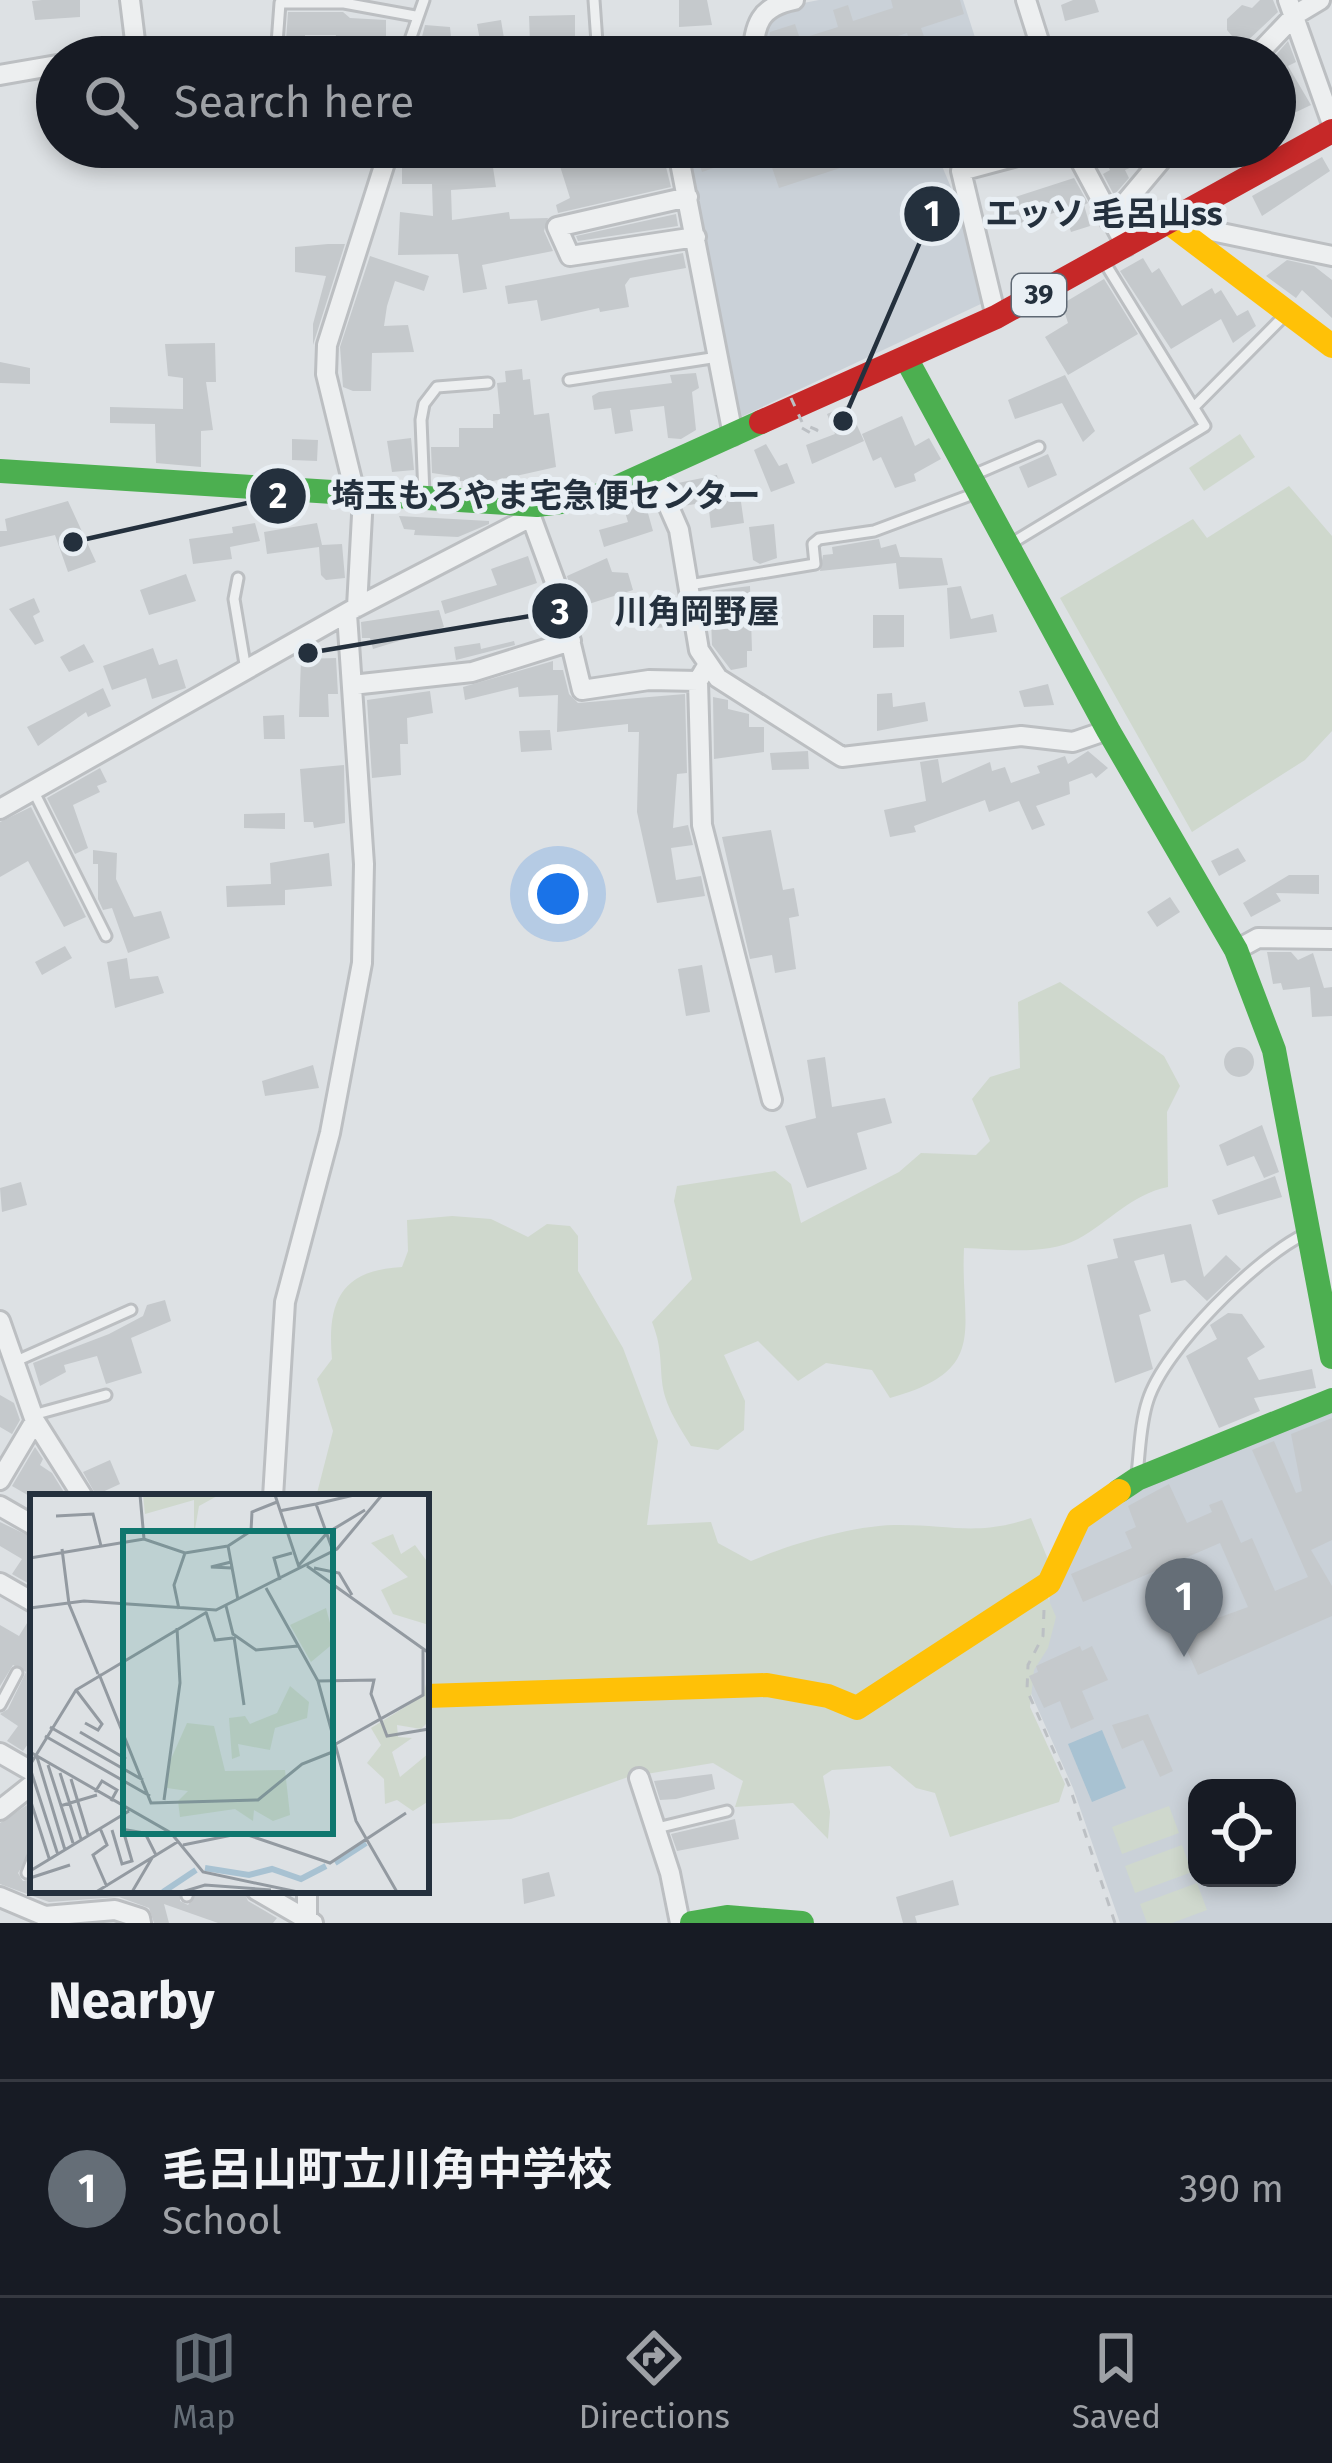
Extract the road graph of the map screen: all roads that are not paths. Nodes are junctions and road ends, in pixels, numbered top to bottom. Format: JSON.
{"nodes":[{"id":1,"x":130,"y":0,"type":"edge"},
{"id":2,"x":424,"y":0,"type":"edge"},
{"id":3,"x":593,"y":0,"type":"edge"},
{"id":4,"x":794,"y":0,"type":"edge"},
{"id":5,"x":1026,"y":0,"type":"edge"},
{"id":6,"x":1319,"y":0,"type":"edge"},
{"id":7,"x":378,"y":4,"type":"edge"},
{"id":8,"x":1291,"y":8,"type":"edge"},
{"id":9,"x":415,"y":16,"type":"junction"},
{"id":10,"x":134,"y":36,"type":"edge"},
{"id":11,"x":278,"y":36,"type":"edge"},
{"id":12,"x":410,"y":36,"type":"edge"},
{"id":13,"x":596,"y":36,"type":"edge"},
{"id":14,"x":755,"y":36,"type":"edge"},
{"id":15,"x":1037,"y":36,"type":"edge"},
{"id":16,"x":1270,"y":36,"type":"edge"},
{"id":17,"x":36,"y":69,"type":"edge"},
{"id":18,"x":0,"y":75,"type":"edge"},
{"id":19,"x":1332,"y":127,"type":"edge"},
{"id":20,"x":1296,"y":148,"type":"edge"},
{"id":21,"x":383,"y":168,"type":"edge"},
{"id":22,"x":682,"y":168,"type":"edge"},
{"id":23,"x":972,"y":168,"type":"edge"},
{"id":24,"x":1084,"y":168,"type":"edge"},
{"id":25,"x":1154,"y":168,"type":"edge"},
{"id":26,"x":1261,"y":168,"type":"edge"},
{"id":27,"x":688,"y":197,"type":"junction"},
{"id":28,"x":1110,"y":221,"type":"junction"},
{"id":29,"x":1168,"y":222,"type":"junction"},
{"id":30,"x":695,"y":237,"type":"junction"},
{"id":31,"x":1126,"y":246,"type":"junction"},
{"id":32,"x":1332,"y":256,"type":"edge"},
{"id":33,"x":1103,"y":260,"type":"junction"},
{"id":34,"x":1288,"y":311,"type":"junction"},
{"id":35,"x":996,"y":317,"type":"junction"},
{"id":36,"x":1332,"y":346,"type":"edge"},
{"id":37,"x":718,"y":357,"type":"junction"},
{"id":38,"x":907,"y":360,"type":"junction"},
{"id":39,"x":568,"y":380,"type":"dead end"},
{"id":40,"x":488,"y":383,"type":"dead end"},
{"id":41,"x":1196,"y":405,"type":"junction"},
{"id":42,"x":733,"y":436,"type":"junction"},
{"id":43,"x":1039,"y":447,"type":"dead end"},
{"id":44,"x":0,"y":471,"type":"edge"},
{"id":45,"x":655,"y":473,"type":"junction"},
{"id":46,"x":975,"y":484,"type":"junction"},
{"id":47,"x":360,"y":497,"type":"junction"},
{"id":48,"x":424,"y":500,"type":"junction"},
{"id":49,"x":534,"y":510,"type":"junction"},
{"id":50,"x":1007,"y":546,"type":"junction"},
{"id":51,"x":238,"y":578,"type":"dead end"},
{"id":52,"x":689,"y":585,"type":"junction"},
{"id":53,"x":352,"y":611,"type":"junction"},
{"id":54,"x":571,"y":641,"type":"junction"},
{"id":55,"x":246,"y":670,"type":"junction"},
{"id":56,"x":703,"y":672,"type":"junction"},
{"id":57,"x":352,"y":685,"type":"junction"},
{"id":58,"x":1108,"y":730,"type":"junction"},
{"id":59,"x":33,"y":790,"type":"junction"},
{"id":60,"x":0,"y":808,"type":"edge"},
{"id":61,"x":106,"y":936,"type":"dead end"},
{"id":62,"x":1332,"y":939,"type":"edge"},
{"id":63,"x":1236,"y":950,"type":"junction"},
{"id":64,"x":772,"y":1100,"type":"dead end"},
{"id":65,"x":1309,"y":1232,"type":"junction"},
{"id":66,"x":130,"y":1310,"type":"dead end"},
{"id":67,"x":0,"y":1321,"type":"edge"},
{"id":68,"x":1332,"y":1357,"type":"edge"},
{"id":69,"x":14,"y":1362,"type":"junction"},
{"id":70,"x":106,"y":1395,"type":"dead end"},
{"id":71,"x":1332,"y":1400,"type":"edge"},
{"id":72,"x":34,"y":1418,"type":"junction"},
{"id":73,"x":0,"y":1432,"type":"edge"},
{"id":74,"x":21,"y":1444,"type":"junction"},
{"id":75,"x":1137,"y":1479,"type":"junction"},
{"id":76,"x":0,"y":1480,"type":"edge"},
{"id":77,"x":81,"y":1494,"type":"edge"},
{"id":78,"x":273,"y":1494,"type":"edge"},
{"id":79,"x":0,"y":1506,"type":"edge"},
{"id":80,"x":30,"y":1523,"type":"edge"},
{"id":81,"x":0,"y":1582,"type":"edge"},
{"id":82,"x":30,"y":1600,"type":"edge"},
{"id":83,"x":17,"y":1673,"type":"dead end"},
{"id":84,"x":429,"y":1696,"type":"edge"},
{"id":85,"x":0,"y":1706,"type":"edge"},
{"id":86,"x":0,"y":1753,"type":"edge"},
{"id":87,"x":30,"y":1770,"type":"edge"},
{"id":88,"x":639,"y":1778,"type":"dead end"},
{"id":89,"x":30,"y":1786,"type":"edge"},
{"id":90,"x":0,"y":1810,"type":"edge"},
{"id":91,"x":727,"y":1811,"type":"dead end"},
{"id":92,"x":657,"y":1828,"type":"junction"},
{"id":93,"x":30,"y":1868,"type":"edge"},
{"id":94,"x":28,"y":1874,"type":"dead end"},
{"id":95,"x":261,"y":1893,"type":"edge"},
{"id":96,"x":1,"y":1897,"type":"edge"},
{"id":97,"x":302,"y":1919,"type":"edge"},
{"id":98,"x":8,"y":1923,"type":"edge"},
{"id":99,"x":142,"y":1923,"type":"edge"},
{"id":100,"x":680,"y":1923,"type":"edge"},
{"id":101,"x":692,"y":1923,"type":"edge"},
{"id":102,"x":802,"y":1923,"type":"edge"}],
"edges":[{"from":1,"to":10,"type":"street"},
{"from":2,"to":9,"type":"lane"},
{"from":3,"to":13,"type":"lane"},
{"from":4,"to":14,"type":"street"},
{"from":5,"to":15,"type":"street"},
{"from":6,"to":8,"type":"street"},
{"from":7,"to":9,"type":"lane"},
{"from":7,"to":11,"type":"lane"},
{"from":8,"to":16,"type":"street"},
{"from":8,"to":19,"type":"street"},
{"from":9,"to":12,"type":"lane"},
{"from":17,"to":18,"type":"street"},
{"from":19,"to":20,"type":"street","number":"39"},
{"from":21,"to":47,"type":"street"},
{"from":22,"to":27,"type":"street"},
{"from":23,"to":35,"type":"street"},
{"from":24,"to":28,"type":"street"},
{"from":25,"to":28,"type":"street"},
{"from":26,"to":29,"type":"street","number":"39"},
{"from":27,"to":30,"type":"street"},
{"from":27,"to":30,"type":"street"},
{"from":28,"to":31,"type":"street"},
{"from":29,"to":31,"type":"street","number":"39"},
{"from":29,"to":32,"type":"street"},
{"from":29,"to":34,"type":"street"},
{"from":30,"to":37,"type":"street"},
{"from":31,"to":33,"type":"street","number":"39"},
{"from":33,"to":35,"type":"street","number":"39"},
{"from":33,"to":41,"type":"lane"},
{"from":34,"to":36,"type":"street"},
{"from":34,"to":41,"type":"lane"},
{"from":35,"to":38,"type":"street","number":"39"},
{"from":37,"to":39,"type":"lane"},
{"from":37,"to":42,"type":"street"},
{"from":38,"to":42,"type":"street","number":"39"},
{"from":38,"to":46,"type":"street"},
{"from":40,"to":48,"type":"lane"},
{"from":41,"to":50,"type":"lane"},
{"from":42,"to":45,"type":"street","number":"39"},
{"from":43,"to":46,"type":"lane"},
{"from":44,"to":47,"type":"street","number":"39"},
{"from":45,"to":49,"type":"street","number":"39"},
{"from":45,"to":52,"type":"street"},
{"from":46,"to":50,"type":"street"},
{"from":46,"to":52,"type":"lane"},
{"from":47,"to":48,"type":"street","number":"39"},
{"from":47,"to":53,"type":"street"},
{"from":48,"to":49,"type":"street","number":"39"},
{"from":49,"to":53,"type":"street"},
{"from":49,"to":54,"type":"street"},
{"from":50,"to":58,"type":"street"},
{"from":51,"to":55,"type":"lane"},
{"from":52,"to":56,"type":"street"},
{"from":53,"to":55,"type":"street"},
{"from":53,"to":57,"type":"street"},
{"from":54,"to":56,"type":"street"},
{"from":54,"to":57,"type":"street"},
{"from":55,"to":59,"type":"street"},
{"from":56,"to":58,"type":"street"},
{"from":56,"to":64,"type":"street"},
{"from":57,"to":78,"type":"street"},
{"from":58,"to":63,"type":"street"},
{"from":59,"to":60,"type":"street"},
{"from":59,"to":61,"type":"lane"},
{"from":62,"to":63,"type":"street"},
{"from":63,"to":65,"type":"street"},
{"from":65,"to":68,"type":"street"},
{"from":65,"to":75,"type":"lane"},
{"from":66,"to":69,"type":"lane"},
{"from":67,"to":69,"type":"street"},
{"from":69,"to":72,"type":"street"},
{"from":70,"to":72,"type":"lane"},
{"from":71,"to":75,"type":"street"},
{"from":72,"to":74,"type":"street"},
{"from":72,"to":77,"type":"street"},
{"from":73,"to":74,"type":"street"},
{"from":74,"to":76,"type":"street"},
{"from":75,"to":84,"type":"street"},
{"from":79,"to":80,"type":"street"},
{"from":81,"to":82,"type":"street"},
{"from":83,"to":85,"type":"lane"},
{"from":86,"to":87,"type":"street"},
{"from":88,"to":92,"type":"street"},
{"from":89,"to":90,"type":"street"},
{"from":91,"to":92,"type":"lane"},
{"from":92,"to":100,"type":"street"},
{"from":93,"to":94,"type":"lane"},
{"from":95,"to":97,"type":"street"},
{"from":96,"to":98,"type":"street"},
{"from":96,"to":99,"type":"street"},
{"from":101,"to":102,"type":"street"}]}
